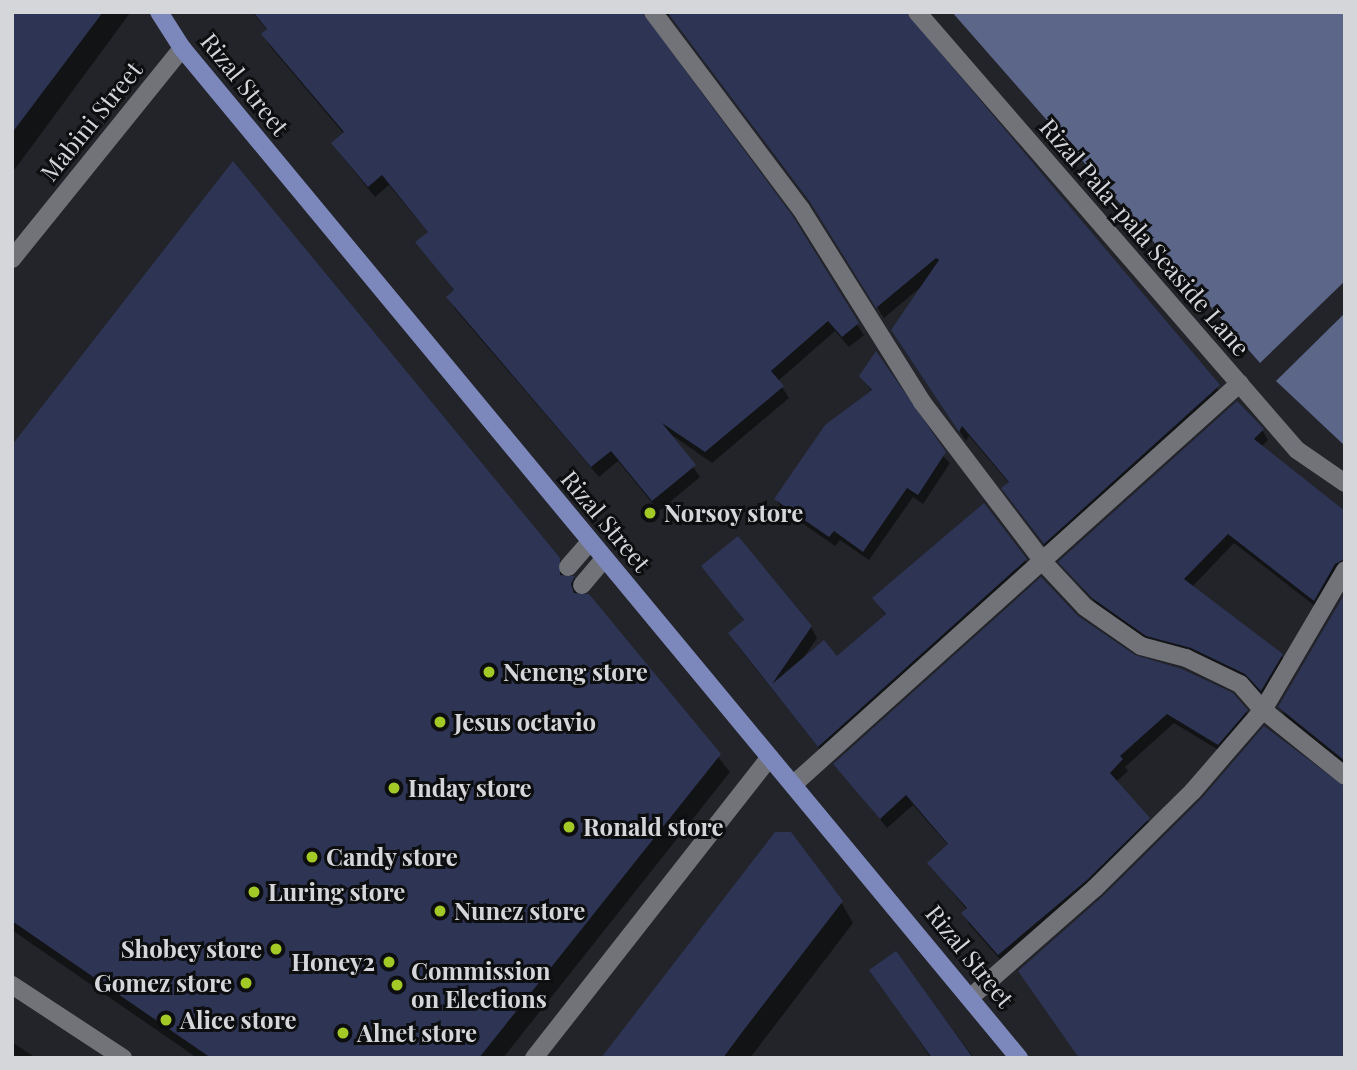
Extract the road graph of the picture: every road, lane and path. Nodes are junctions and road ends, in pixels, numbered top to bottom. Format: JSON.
{"nodes":[{"id":1,"x":159,"y":12,"type":"edge"},
{"id":2,"x":653,"y":12,"type":"edge"},
{"id":3,"x":917,"y":12,"type":"edge"},
{"id":4,"x":182,"y":48,"type":"junction"},
{"id":5,"x":12,"y":258,"type":"edge"},
{"id":6,"x":1240,"y":383,"type":"junction"},
{"id":7,"x":1345,"y":483,"type":"edge"},
{"id":8,"x":590,"y":542,"type":"junction"},
{"id":9,"x":605,"y":558,"type":"junction"},
{"id":10,"x":1044,"y":563,"type":"junction"},
{"id":11,"x":568,"y":567,"type":"dead end"},
{"id":12,"x":1345,"y":570,"type":"edge"},
{"id":13,"x":582,"y":586,"type":"dead end"},
{"id":14,"x":1263,"y":710,"type":"junction"},
{"id":15,"x":770,"y":758,"type":"junction"},
{"id":16,"x":1345,"y":776,"type":"edge"},
{"id":17,"x":795,"y":783,"type":"junction"},
{"id":18,"x":12,"y":985,"type":"edge"},
{"id":19,"x":972,"y":996,"type":"junction"},
{"id":20,"x":123,"y":1058,"type":"edge"},
{"id":21,"x":534,"y":1058,"type":"edge"},
{"id":22,"x":1019,"y":1058,"type":"edge"}],
"edges":[{"from":1,"to":4,"type":"main road","name":"Rizal Street"},
{"from":2,"to":10,"type":"street"},
{"from":3,"to":6,"type":"street","name":"Rizal Pala-pala Seaside Lane"},
{"from":4,"to":5,"type":"street","name":"Mabini Street"},
{"from":4,"to":8,"type":"main road","name":"Rizal Street"},
{"from":6,"to":7,"type":"street","name":"Rizal Pala-pala Seaside Lane"},
{"from":6,"to":10,"type":"street"},
{"from":8,"to":9,"type":"main road","name":"Rizal Street"},
{"from":8,"to":11,"type":"street"},
{"from":9,"to":13,"type":"street"},
{"from":9,"to":15,"type":"main road","name":"Rizal Street"},
{"from":10,"to":14,"type":"street"},
{"from":10,"to":17,"type":"street"},
{"from":12,"to":14,"type":"street"},
{"from":14,"to":16,"type":"street"},
{"from":14,"to":19,"type":"street"},
{"from":15,"to":17,"type":"main road","name":"Rizal Street"},
{"from":15,"to":21,"type":"street"},
{"from":17,"to":19,"type":"main road","name":"Rizal Street"},
{"from":18,"to":20,"type":"street"},
{"from":19,"to":22,"type":"main road","name":"Rizal Street"}]}
